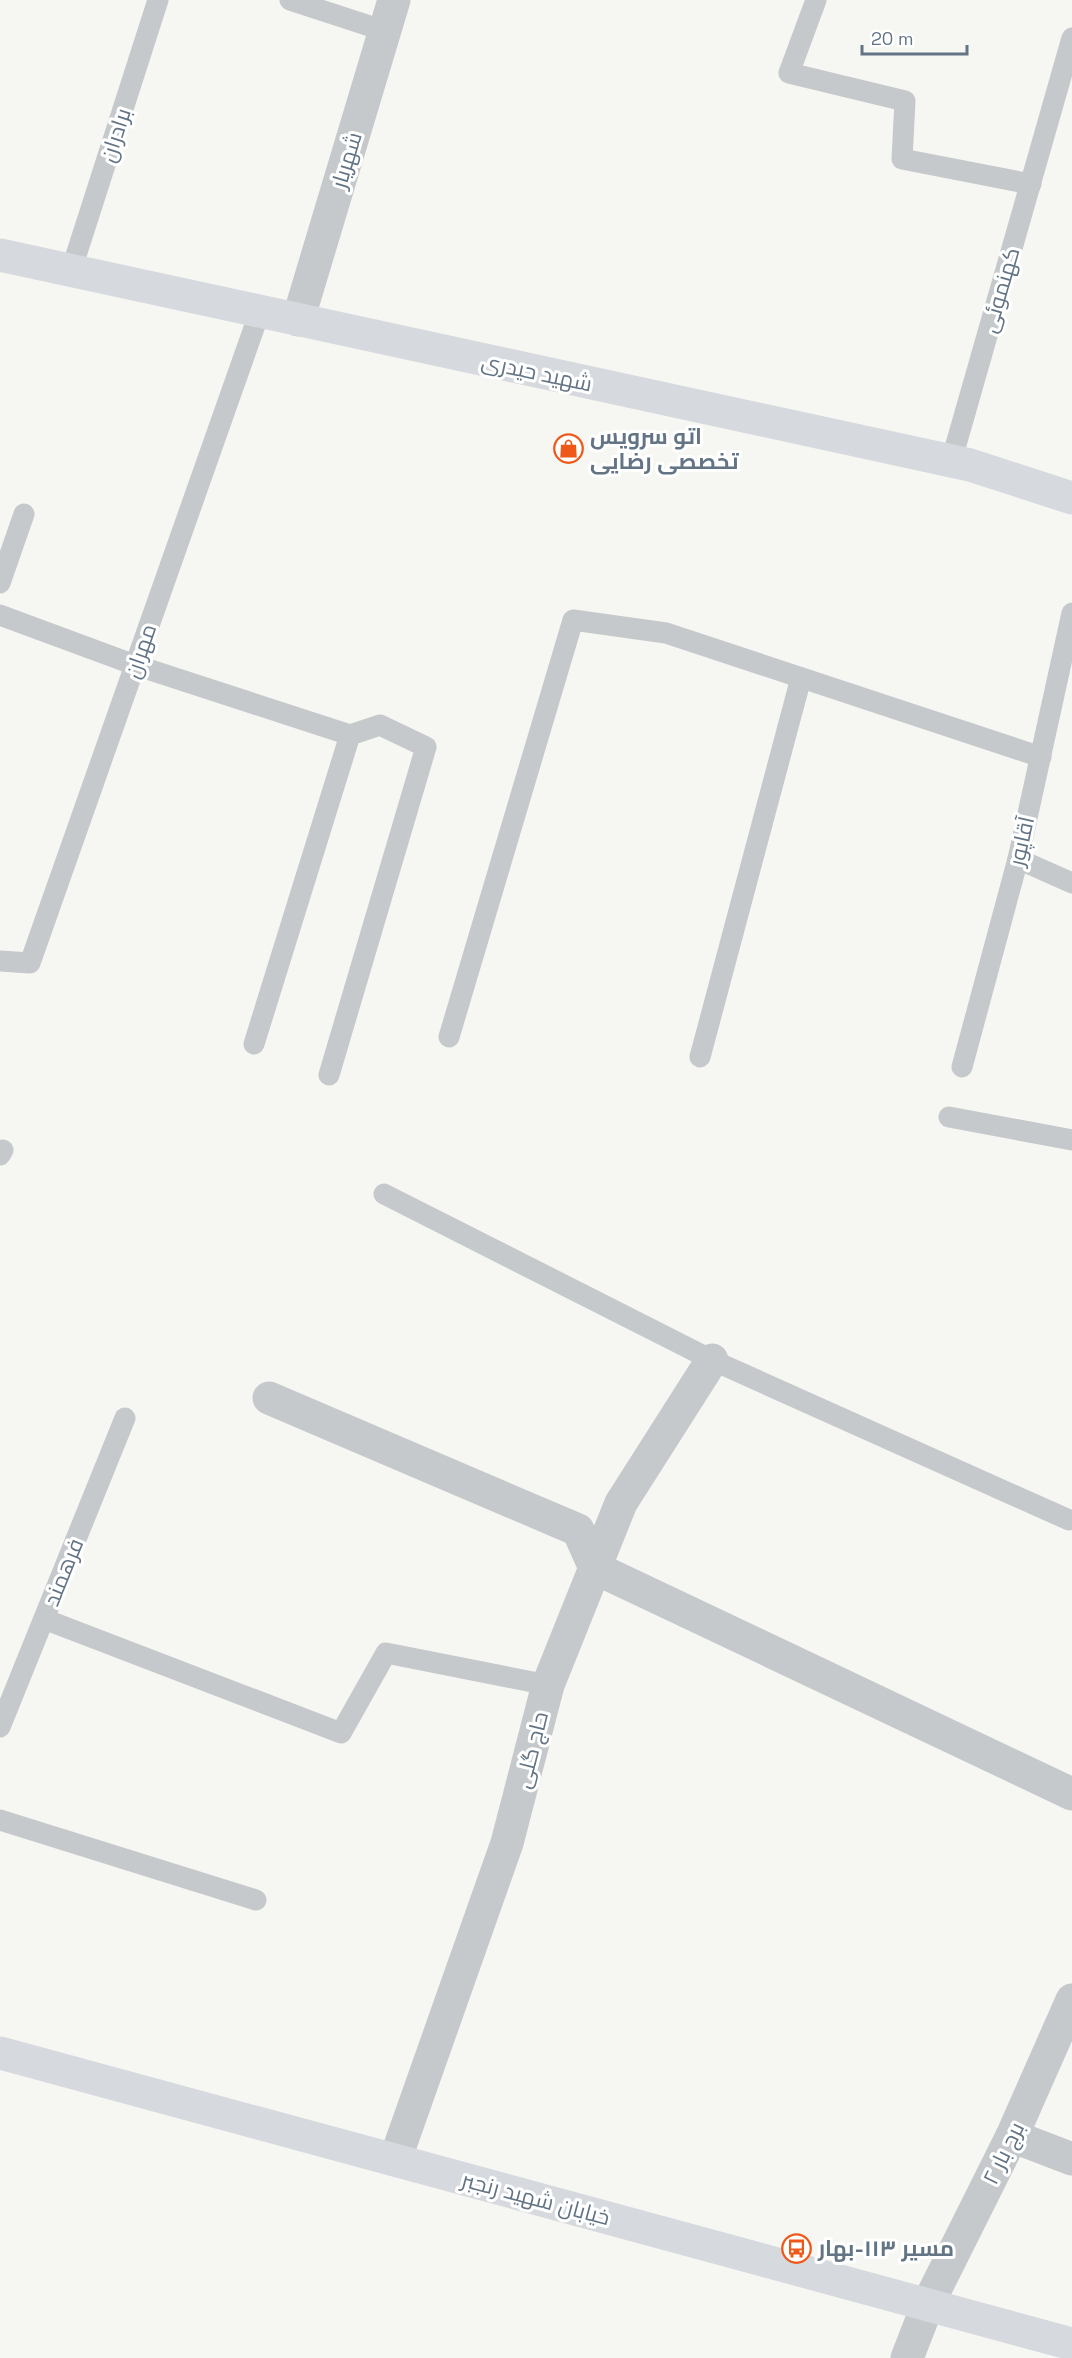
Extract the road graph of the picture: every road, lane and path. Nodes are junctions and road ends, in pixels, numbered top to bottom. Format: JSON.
{"nodes":[{"id":1,"x":158,"y":0,"type":"edge"},
{"id":2,"x":290,"y":0,"type":"edge"},
{"id":3,"x":394,"y":0,"type":"edge"},
{"id":4,"x":816,"y":0,"type":"edge"},
{"id":5,"x":385,"y":32,"type":"junction"},
{"id":6,"x":1072,"y":38,"type":"edge"},
{"id":7,"x":1031,"y":184,"type":"junction"},
{"id":8,"x":0,"y":255,"type":"edge"},
{"id":9,"x":71,"y":271,"type":"junction"},
{"id":10,"x":260,"y":311,"type":"junction"},
{"id":11,"x":298,"y":320,"type":"junction"},
{"id":12,"x":951,"y":462,"type":"junction"},
{"id":13,"x":1072,"y":498,"type":"edge"},
{"id":14,"x":24,"y":514,"type":"dead end"},
{"id":15,"x":0,"y":583,"type":"edge"},
{"id":16,"x":1072,"y":613,"type":"edge"},
{"id":17,"x":0,"y":615,"type":"edge"},
{"id":18,"x":135,"y":665,"type":"junction"},
{"id":19,"x":801,"y":678,"type":"junction"},
{"id":20,"x":350,"y":735,"type":"junction"},
{"id":21,"x":1041,"y":757,"type":"junction"},
{"id":22,"x":1018,"y":859,"type":"junction"},
{"id":23,"x":1072,"y":883,"type":"edge"},
{"id":24,"x":0,"y":961,"type":"edge"},
{"id":25,"x":448,"y":1037,"type":"dead end"},
{"id":26,"x":254,"y":1044,"type":"dead end"},
{"id":27,"x":700,"y":1057,"type":"dead end"},
{"id":28,"x":962,"y":1067,"type":"dead end"},
{"id":29,"x":329,"y":1075,"type":"dead end"},
{"id":30,"x":949,"y":1117,"type":"dead end"},
{"id":31,"x":1072,"y":1140,"type":"edge"},
{"id":32,"x":384,"y":1194,"type":"dead end"},
{"id":33,"x":712,"y":1360,"type":"junction"},
{"id":34,"x":269,"y":1398,"type":"dead end"},
{"id":35,"x":125,"y":1418,"type":"dead end"},
{"id":36,"x":1069,"y":1520,"type":"dead end"},
{"id":37,"x":595,"y":1568,"type":"junction"},
{"id":38,"x":44,"y":1619,"type":"junction"},
{"id":39,"x":548,"y":1685,"type":"junction"},
{"id":40,"x":0,"y":1727,"type":"edge"},
{"id":41,"x":1072,"y":1794,"type":"edge"},
{"id":42,"x":0,"y":1820,"type":"edge"},
{"id":43,"x":256,"y":1900,"type":"dead end"},
{"id":44,"x":1072,"y":2000,"type":"edge"},
{"id":45,"x":0,"y":2053,"type":"edge"},
{"id":46,"x":1012,"y":2136,"type":"junction"},
{"id":47,"x":1072,"y":2159,"type":"edge"},
{"id":48,"x":395,"y":2160,"type":"junction"},
{"id":49,"x":928,"y":2304,"type":"junction"},
{"id":50,"x":1072,"y":2344,"type":"edge"},
{"id":51,"x":907,"y":2358,"type":"edge"}],
"edges":[{"from":1,"to":9,"type":"lane","name":"برادران"},
{"from":2,"to":5,"type":"lane"},
{"from":3,"to":5,"type":"street","name":"شهریار"},
{"from":4,"to":7,"type":"lane"},
{"from":5,"to":11,"type":"street","name":"شهریار"},
{"from":6,"to":7,"type":"lane","name":"کهنموئی"},
{"from":7,"to":12,"type":"lane","name":"کهنموئی"},
{"from":8,"to":9,"type":"main road","name":"شهید حیدری"},
{"from":9,"to":10,"type":"main road","name":"شهید حیدری"},
{"from":10,"to":11,"type":"main road","name":"شهید حیدری"},
{"from":10,"to":18,"type":"lane","name":"مهران"},
{"from":11,"to":12,"type":"main road","name":"شهید حیدری"},
{"from":12,"to":13,"type":"main road","name":"شهید حیدری"},
{"from":14,"to":15,"type":"lane"},
{"from":16,"to":21,"type":"lane","name":"آقاپور"},
{"from":17,"to":18,"type":"lane"},
{"from":18,"to":20,"type":"lane"},
{"from":18,"to":24,"type":"lane","name":"مهران"},
{"from":19,"to":21,"type":"lane"},
{"from":19,"to":25,"type":"lane"},
{"from":19,"to":27,"type":"lane"},
{"from":20,"to":26,"type":"lane"},
{"from":20,"to":29,"type":"lane"},
{"from":21,"to":22,"type":"lane","name":"آقاپور"},
{"from":22,"to":23,"type":"lane"},
{"from":22,"to":28,"type":"lane","name":"آقاپور"},
{"from":30,"to":31,"type":"lane"},
{"from":32,"to":33,"type":"lane"},
{"from":33,"to":36,"type":"lane"},
{"from":33,"to":37,"type":"street","name":"حاج گلی"},
{"from":34,"to":37,"type":"street"},
{"from":35,"to":38,"type":"lane","name":"فرهمند"},
{"from":37,"to":39,"type":"street","name":"حاج گلی"},
{"from":37,"to":41,"type":"street"},
{"from":38,"to":39,"type":"lane"},
{"from":38,"to":40,"type":"lane","name":"فرهمند"},
{"from":39,"to":48,"type":"street","name":"حاج گلی"},
{"from":42,"to":43,"type":"lane"},
{"from":44,"to":46,"type":"street","name":"برج بار ۲"},
{"from":45,"to":48,"type":"main road","name":"خیابان شهید رنجبر"},
{"from":46,"to":47,"type":"street"},
{"from":46,"to":49,"type":"street","name":"برج بار ۲"},
{"from":48,"to":49,"type":"main road","name":"خیابان شهید رنجبر"},
{"from":49,"to":50,"type":"main road","name":"خیابان شهید رنجبر"},
{"from":49,"to":51,"type":"street","name":"برج بار ۲"}]}
